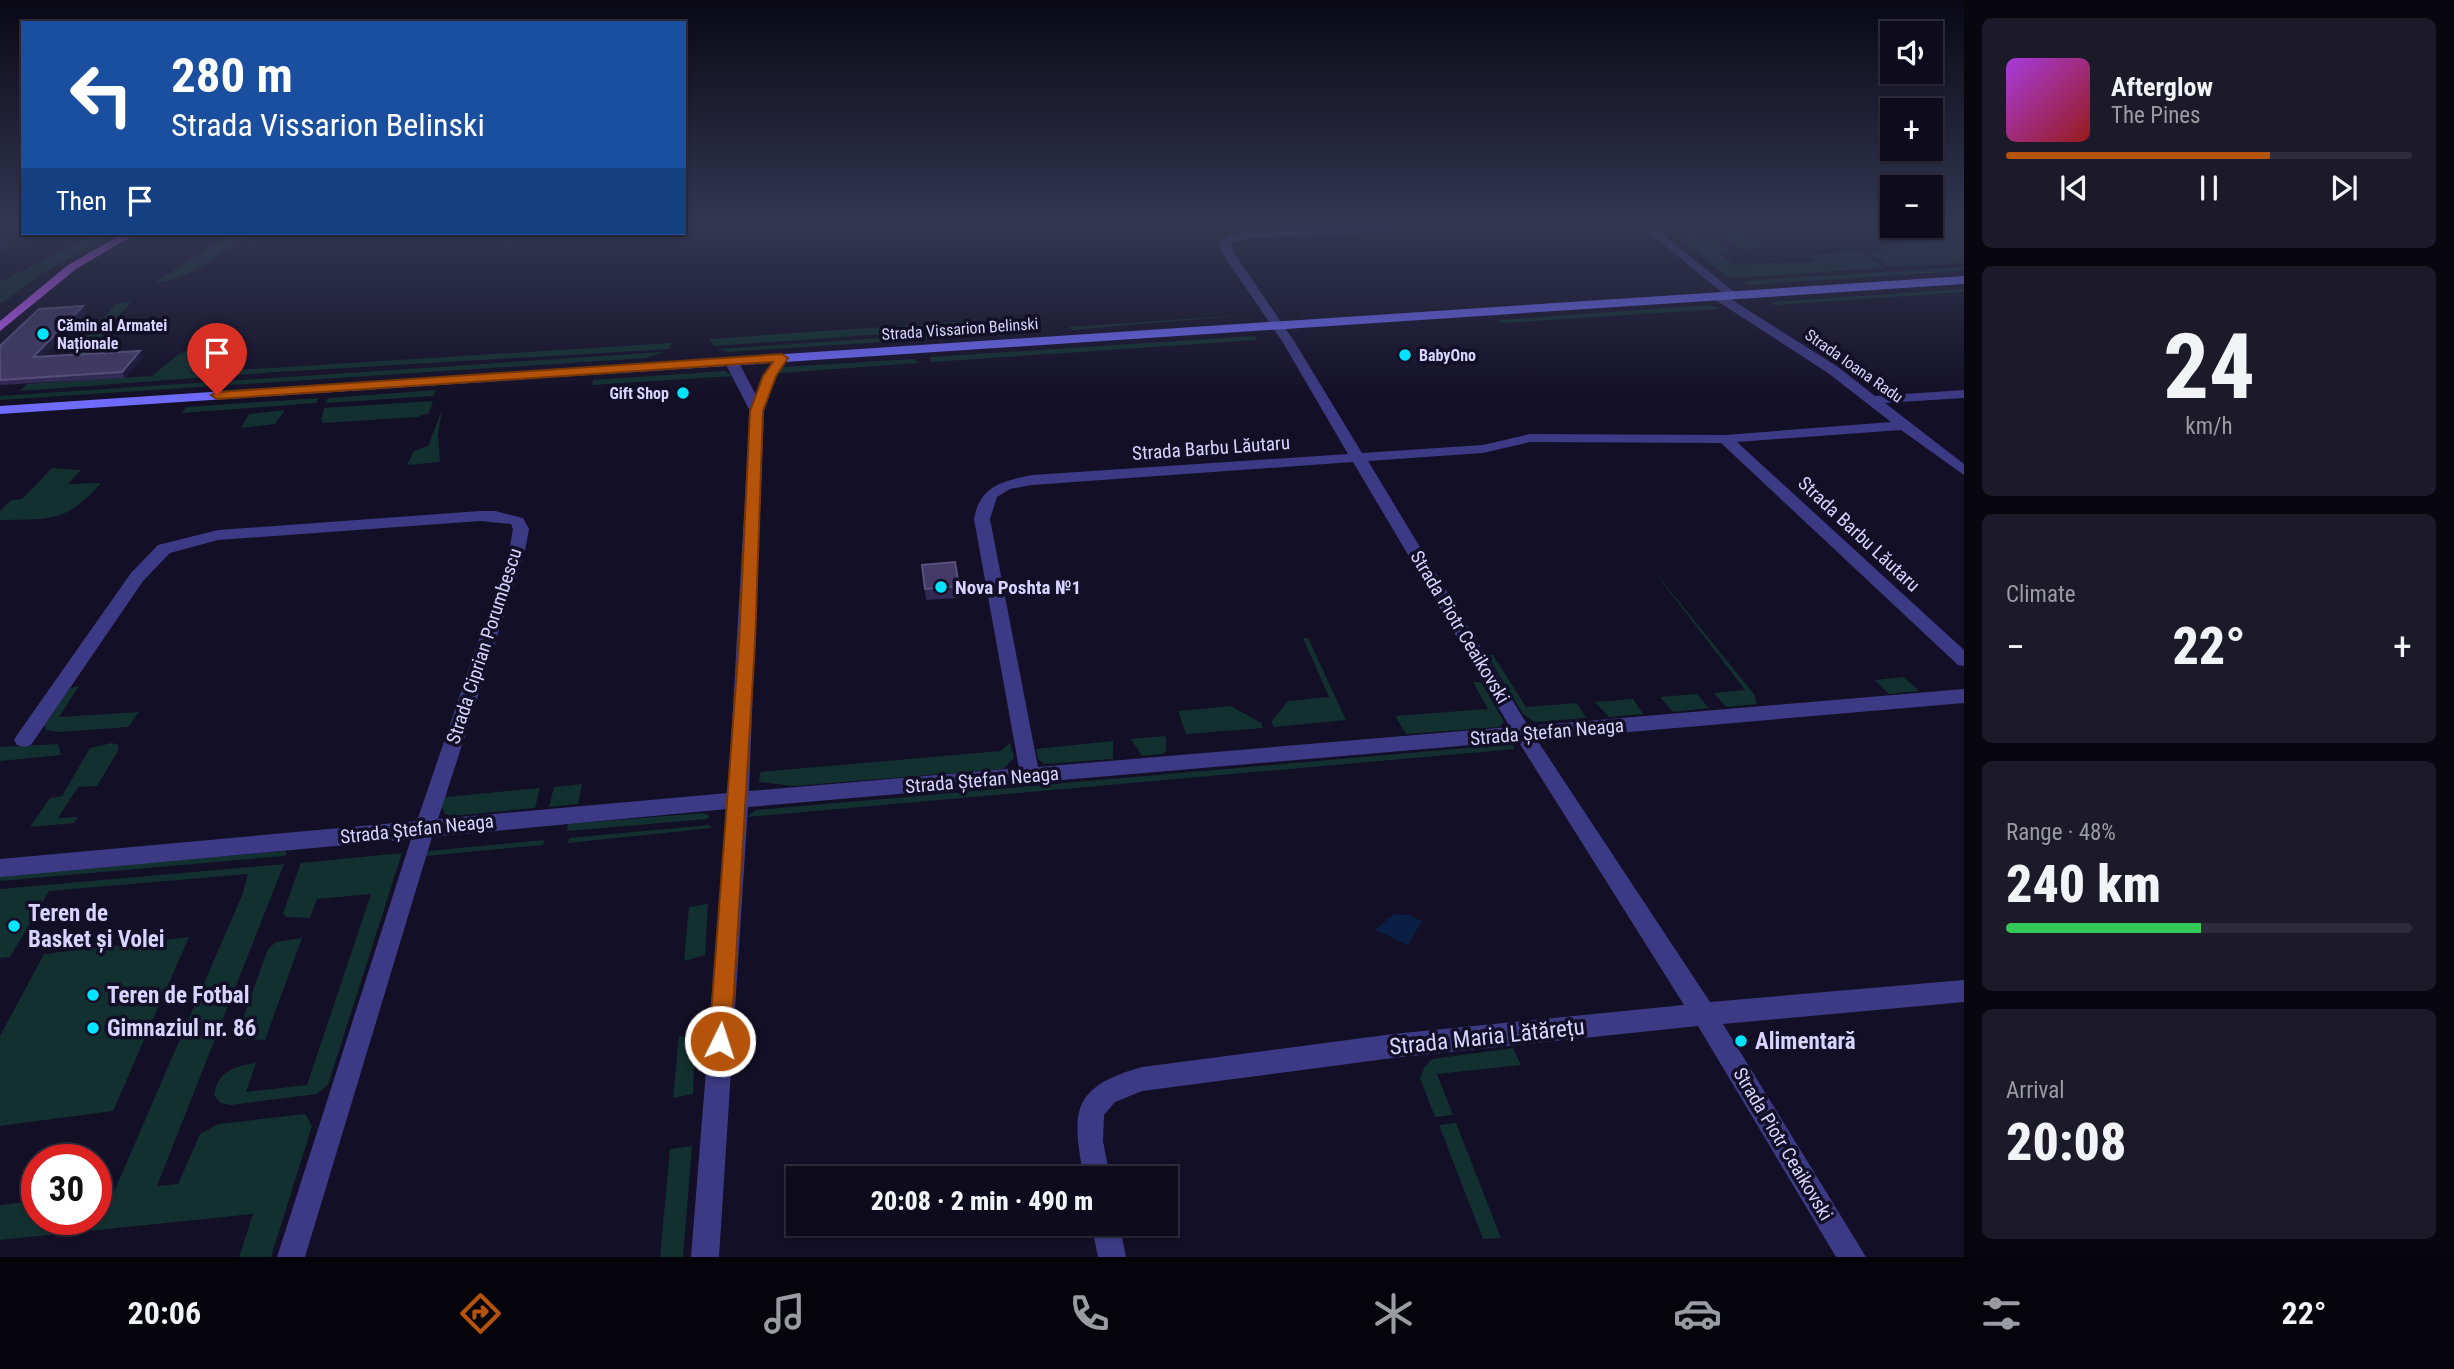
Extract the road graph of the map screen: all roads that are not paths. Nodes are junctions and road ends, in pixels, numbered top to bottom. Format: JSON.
{"nodes":[{"id":1,"x":53,"y":283,"type":"edge"},
{"id":2,"x":1249,"y":283,"type":"edge"},
{"id":3,"x":1710,"y":283,"type":"edge"},
{"id":4,"x":1924,"y":283,"type":"edge"},
{"id":5,"x":1725,"y":296,"type":"junction"},
{"id":6,"x":1278,"y":325,"type":"junction"},
{"id":7,"x":0,"y":327,"type":"edge"},
{"id":8,"x":782,"y":358,"type":"junction"},
{"id":9,"x":731,"y":361,"type":"junction"},
{"id":10,"x":1964,"y":394,"type":"edge"},
{"id":11,"x":1874,"y":400,"type":"junction"},
{"id":12,"x":0,"y":410,"type":"edge"},
{"id":13,"x":757,"y":411,"type":"junction"},
{"id":14,"x":1905,"y":425,"type":"junction"},
{"id":15,"x":1725,"y":439,"type":"junction"},
{"id":16,"x":1359,"y":459,"type":"junction"},
{"id":17,"x":1964,"y":471,"type":"edge"},
{"id":18,"x":1964,"y":660,"type":"edge"},
{"id":19,"x":1964,"y":696,"type":"edge"},
{"id":20,"x":1524,"y":734,"type":"junction"},
{"id":21,"x":24,"y":740,"type":"dead end"},
{"id":22,"x":1030,"y":776,"type":"junction"},
{"id":23,"x":738,"y":800,"type":"junction"},
{"id":24,"x":424,"y":827,"type":"junction"},
{"id":25,"x":0,"y":867,"type":"edge"},
{"id":26,"x":1964,"y":991,"type":"edge"},
{"id":27,"x":1705,"y":1016,"type":"junction"},
{"id":28,"x":1095,"y":1166,"type":"edge"},
{"id":29,"x":1108,"y":1236,"type":"edge"},
{"id":30,"x":291,"y":1257,"type":"edge"},
{"id":31,"x":705,"y":1257,"type":"edge"},
{"id":32,"x":1112,"y":1257,"type":"edge"},
{"id":33,"x":1852,"y":1257,"type":"edge"}],
"edges":[{"from":1,"to":7,"type":"main road"},
{"from":2,"to":6,"type":"street","name":"Strada Piotr Ceaikovski"},
{"from":3,"to":5,"type":"street","name":"Strada Ioana Radu"},
{"from":4,"to":5,"type":"main road","name":"Strada Vissarion Belinski"},
{"from":5,"to":6,"type":"main road","name":"Strada Vissarion Belinski"},
{"from":5,"to":11,"type":"street","name":"Strada Ioana Radu"},
{"from":6,"to":8,"type":"main road","name":"Strada Vissarion Belinski"},
{"from":6,"to":16,"type":"street","name":"Strada Piotr Ceaikovski"},
{"from":8,"to":9,"type":"main road","name":"Strada Vissarion Belinski"},
{"from":8,"to":13,"type":"street"},
{"from":9,"to":12,"type":"main road","name":"Strada Vissarion Belinski"},
{"from":9,"to":13,"type":"street"},
{"from":10,"to":11,"type":"street"},
{"from":11,"to":14,"type":"street","name":"Strada Ioana Radu"},
{"from":13,"to":23,"type":"street"},
{"from":14,"to":15,"type":"street","name":"Strada Barbu Lăutaru"},
{"from":14,"to":17,"type":"street","name":"Strada Ioana Radu"},
{"from":15,"to":16,"type":"street","name":"Strada Barbu Lăutaru"},
{"from":15,"to":18,"type":"street","name":"Strada Barbu Lăutaru"},
{"from":16,"to":20,"type":"street","name":"Strada Piotr Ceaikovski"},
{"from":16,"to":22,"type":"street","name":"Strada Barbu Lăutaru"},
{"from":19,"to":20,"type":"street","name":"Strada Ștefan Neaga"},
{"from":20,"to":22,"type":"street","name":"Strada Ștefan Neaga"},
{"from":20,"to":27,"type":"street","name":"Strada Piotr Ceaikovski"},
{"from":21,"to":24,"type":"street","name":"Strada Ciprian Porumbescu"},
{"from":22,"to":23,"type":"street","name":"Strada Ștefan Neaga"},
{"from":23,"to":24,"type":"street","name":"Strada Ștefan Neaga"},
{"from":23,"to":31,"type":"street"},
{"from":24,"to":25,"type":"street","name":"Strada Ștefan Neaga"},
{"from":24,"to":30,"type":"street","name":"Strada Ciprian Porumbescu"},
{"from":26,"to":27,"type":"street","name":"Strada Maria Lătărețu"},
{"from":27,"to":28,"type":"street","name":"Strada Maria Lătărețu"},
{"from":27,"to":33,"type":"street","name":"Strada Piotr Ceaikovski"},
{"from":29,"to":32,"type":"street"}]}
